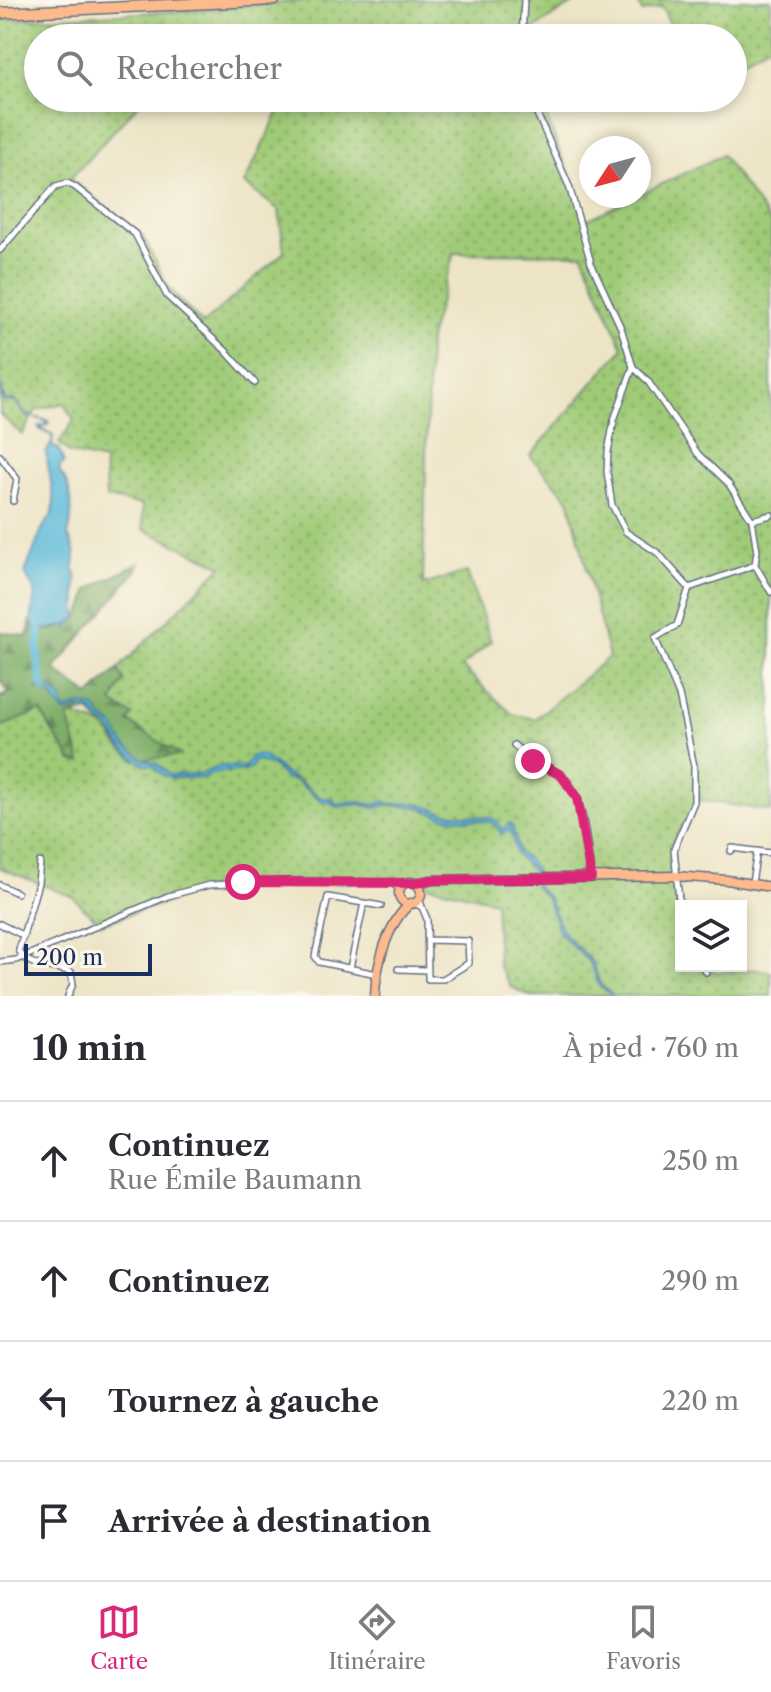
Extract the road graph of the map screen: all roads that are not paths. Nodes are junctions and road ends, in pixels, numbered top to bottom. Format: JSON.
{"nodes":[{"id":1,"x":172,"y":0,"type":"edge"},
{"id":2,"x":275,"y":0,"type":"edge"},
{"id":3,"x":524,"y":0,"type":"edge"},
{"id":4,"x":0,"y":6,"type":"edge"},
{"id":5,"x":0,"y":13,"type":"edge"},
{"id":6,"x":523,"y":24,"type":"edge"},
{"id":7,"x":536,"y":112,"type":"edge"},
{"id":8,"x":0,"y":250,"type":"edge"},
{"id":9,"x":633,"y":367,"type":"junction"},
{"id":10,"x":255,"y":383,"type":"dead end"},
{"id":11,"x":3,"y":459,"type":"edge"},
{"id":12,"x":13,"y":501,"type":"dead end"},
{"id":13,"x":771,"y":515,"type":"edge"},
{"id":14,"x":752,"y":520,"type":"junction"},
{"id":15,"x":755,"y":565,"type":"junction"},
{"id":16,"x":689,"y":588,"type":"junction"},
{"id":17,"x":771,"y":592,"type":"edge"},
{"id":18,"x":514,"y":745,"type":"dead end"},
{"id":19,"x":731,"y":851,"type":"dead end"},
{"id":20,"x":757,"y":851,"type":"junction"},
{"id":21,"x":771,"y":853,"type":"edge"},
{"id":22,"x":40,"y":862,"type":"dead end"},
{"id":23,"x":675,"y":876,"type":"junction"},
{"id":24,"x":591,"y":878,"type":"junction"},
{"id":25,"x":432,"y":880,"type":"junction"},
{"id":26,"x":752,"y":883,"type":"junction"},
{"id":27,"x":0,"y":885,"type":"edge"},
{"id":28,"x":771,"y":887,"type":"edge"},
{"id":29,"x":405,"y":888,"type":"junction"},
{"id":30,"x":17,"y":893,"type":"dead end"},
{"id":31,"x":678,"y":900,"type":"edge"},
{"id":32,"x":417,"y":901,"type":"junction"},
{"id":33,"x":364,"y":903,"type":"junction"},
{"id":34,"x":381,"y":906,"type":"dead end"},
{"id":35,"x":399,"y":915,"type":"junction"},
{"id":36,"x":0,"y":924,"type":"edge"},
{"id":37,"x":24,"y":936,"type":"junction"},
{"id":38,"x":429,"y":940,"type":"junction"},
{"id":39,"x":22,"y":957,"type":"junction"},
{"id":40,"x":0,"y":962,"type":"edge"},
{"id":41,"x":350,"y":968,"type":"junction"},
{"id":42,"x":398,"y":969,"type":"dead end"},
{"id":43,"x":427,"y":970,"type":"junction"},
{"id":44,"x":377,"y":974,"type":"junction"},
{"id":45,"x":374,"y":993,"type":"edge"},
{"id":46,"x":68,"y":996,"type":"edge"}],
"edges":[{"from":1,"to":4,"type":"highway"},
{"from":2,"to":5,"type":"highway"},
{"from":3,"to":6,"type":"street"},
{"from":7,"to":9,"type":"street"},
{"from":8,"to":10,"type":"street"},
{"from":9,"to":14,"type":"street"},
{"from":9,"to":16,"type":"street"},
{"from":11,"to":12,"type":"street"},
{"from":13,"to":14,"type":"street"},
{"from":14,"to":15,"type":"street"},
{"from":15,"to":16,"type":"street"},
{"from":15,"to":17,"type":"street"},
{"from":16,"to":23,"type":"street"},
{"from":18,"to":24,"type":"street"},
{"from":19,"to":20,"type":"street"},
{"from":20,"to":21,"type":"street"},
{"from":20,"to":26,"type":"street"},
{"from":22,"to":37,"type":"street"},
{"from":23,"to":24,"type":"main road"},
{"from":23,"to":26,"type":"main road"},
{"from":23,"to":31,"type":"street"},
{"from":24,"to":25,"type":"main road"},
{"from":25,"to":29,"type":"main road"},
{"from":25,"to":32,"type":"main road"},
{"from":26,"to":28,"type":"main road"},
{"from":27,"to":30,"type":"street"},
{"from":29,"to":32,"type":"main road"},
{"from":29,"to":32,"type":"main road"},
{"from":29,"to":35,"type":"main road"},
{"from":29,"to":39,"type":"street"},
{"from":32,"to":35,"type":"main road"},
{"from":32,"to":38,"type":"street"},
{"from":33,"to":34,"type":"street"},
{"from":33,"to":41,"type":"street"},
{"from":33,"to":41,"type":"street"},
{"from":35,"to":44,"type":"main road"},
{"from":36,"to":37,"type":"street"},
{"from":37,"to":39,"type":"street"},
{"from":38,"to":43,"type":"street"},
{"from":38,"to":43,"type":"street"},
{"from":39,"to":40,"type":"street"},
{"from":39,"to":46,"type":"street"},
{"from":41,"to":44,"type":"street"},
{"from":42,"to":43,"type":"street"},
{"from":44,"to":45,"type":"main road"}]}
